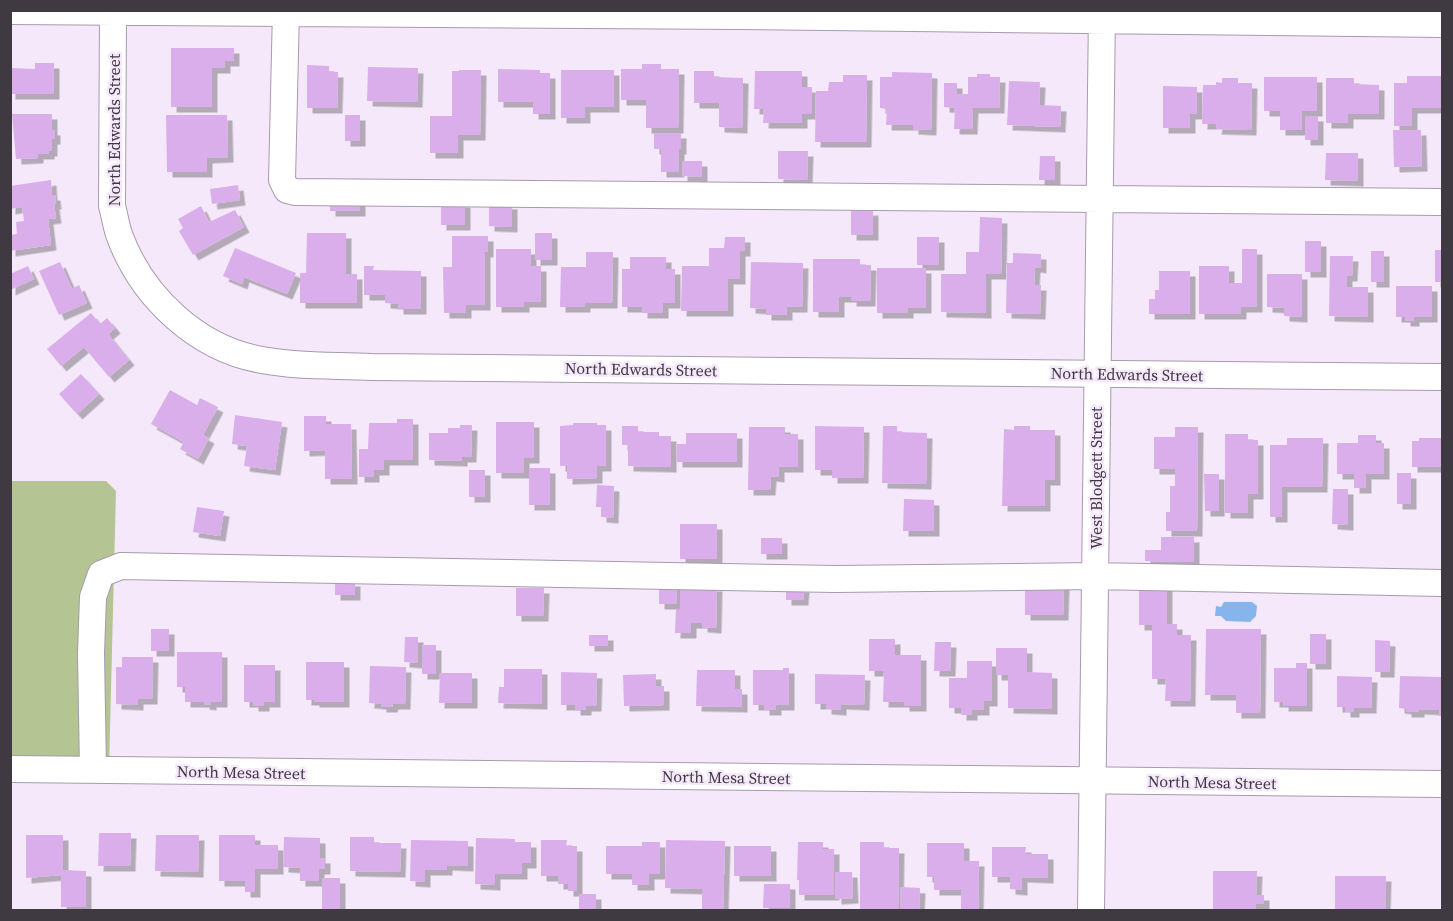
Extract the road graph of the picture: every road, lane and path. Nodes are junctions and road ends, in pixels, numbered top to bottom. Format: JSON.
{"nodes":[{"id":1,"x":113,"y":11,"type":"edge"},
{"id":2,"x":10,"y":12,"type":"edge"},
{"id":3,"x":286,"y":12,"type":"edge"},
{"id":4,"x":1101,"y":16,"type":"edge"},
{"id":5,"x":1443,"y":24,"type":"edge"},
{"id":6,"x":1099,"y":200,"type":"junction"},
{"id":7,"x":1443,"y":202,"type":"edge"},
{"id":8,"x":1097,"y":374,"type":"junction"},
{"id":9,"x":1443,"y":378,"type":"edge"},
{"id":10,"x":1095,"y":576,"type":"junction"},
{"id":11,"x":1443,"y":583,"type":"edge"},
{"id":12,"x":10,"y":769,"type":"edge"},
{"id":13,"x":93,"y":770,"type":"junction"},
{"id":14,"x":1092,"y":781,"type":"junction"},
{"id":15,"x":1443,"y":784,"type":"edge"},
{"id":16,"x":1091,"y":910,"type":"edge"}],
"edges":[{"from":1,"to":2,"type":"street"},
{"from":1,"to":3,"type":"street"},
{"from":1,"to":8,"type":"street","name":"North Edwards Street"},
{"from":3,"to":4,"type":"street"},
{"from":3,"to":6,"type":"street"},
{"from":4,"to":5,"type":"street"},
{"from":4,"to":6,"type":"street","name":"West Blodgett Street"},
{"from":6,"to":7,"type":"street"},
{"from":6,"to":8,"type":"street","name":"West Blodgett Street"},
{"from":8,"to":9,"type":"street","name":"North Edwards Street"},
{"from":8,"to":10,"type":"street","name":"West Blodgett Street"},
{"from":10,"to":11,"type":"street"},
{"from":10,"to":13,"type":"street"},
{"from":10,"to":14,"type":"street","name":"West Blodgett Street"},
{"from":12,"to":13,"type":"street","name":"North Mesa Street"},
{"from":13,"to":14,"type":"street","name":"North Mesa Street"},
{"from":14,"to":15,"type":"street","name":"North Mesa Street"},
{"from":14,"to":16,"type":"street","name":"West Blodgett Street"}]}
